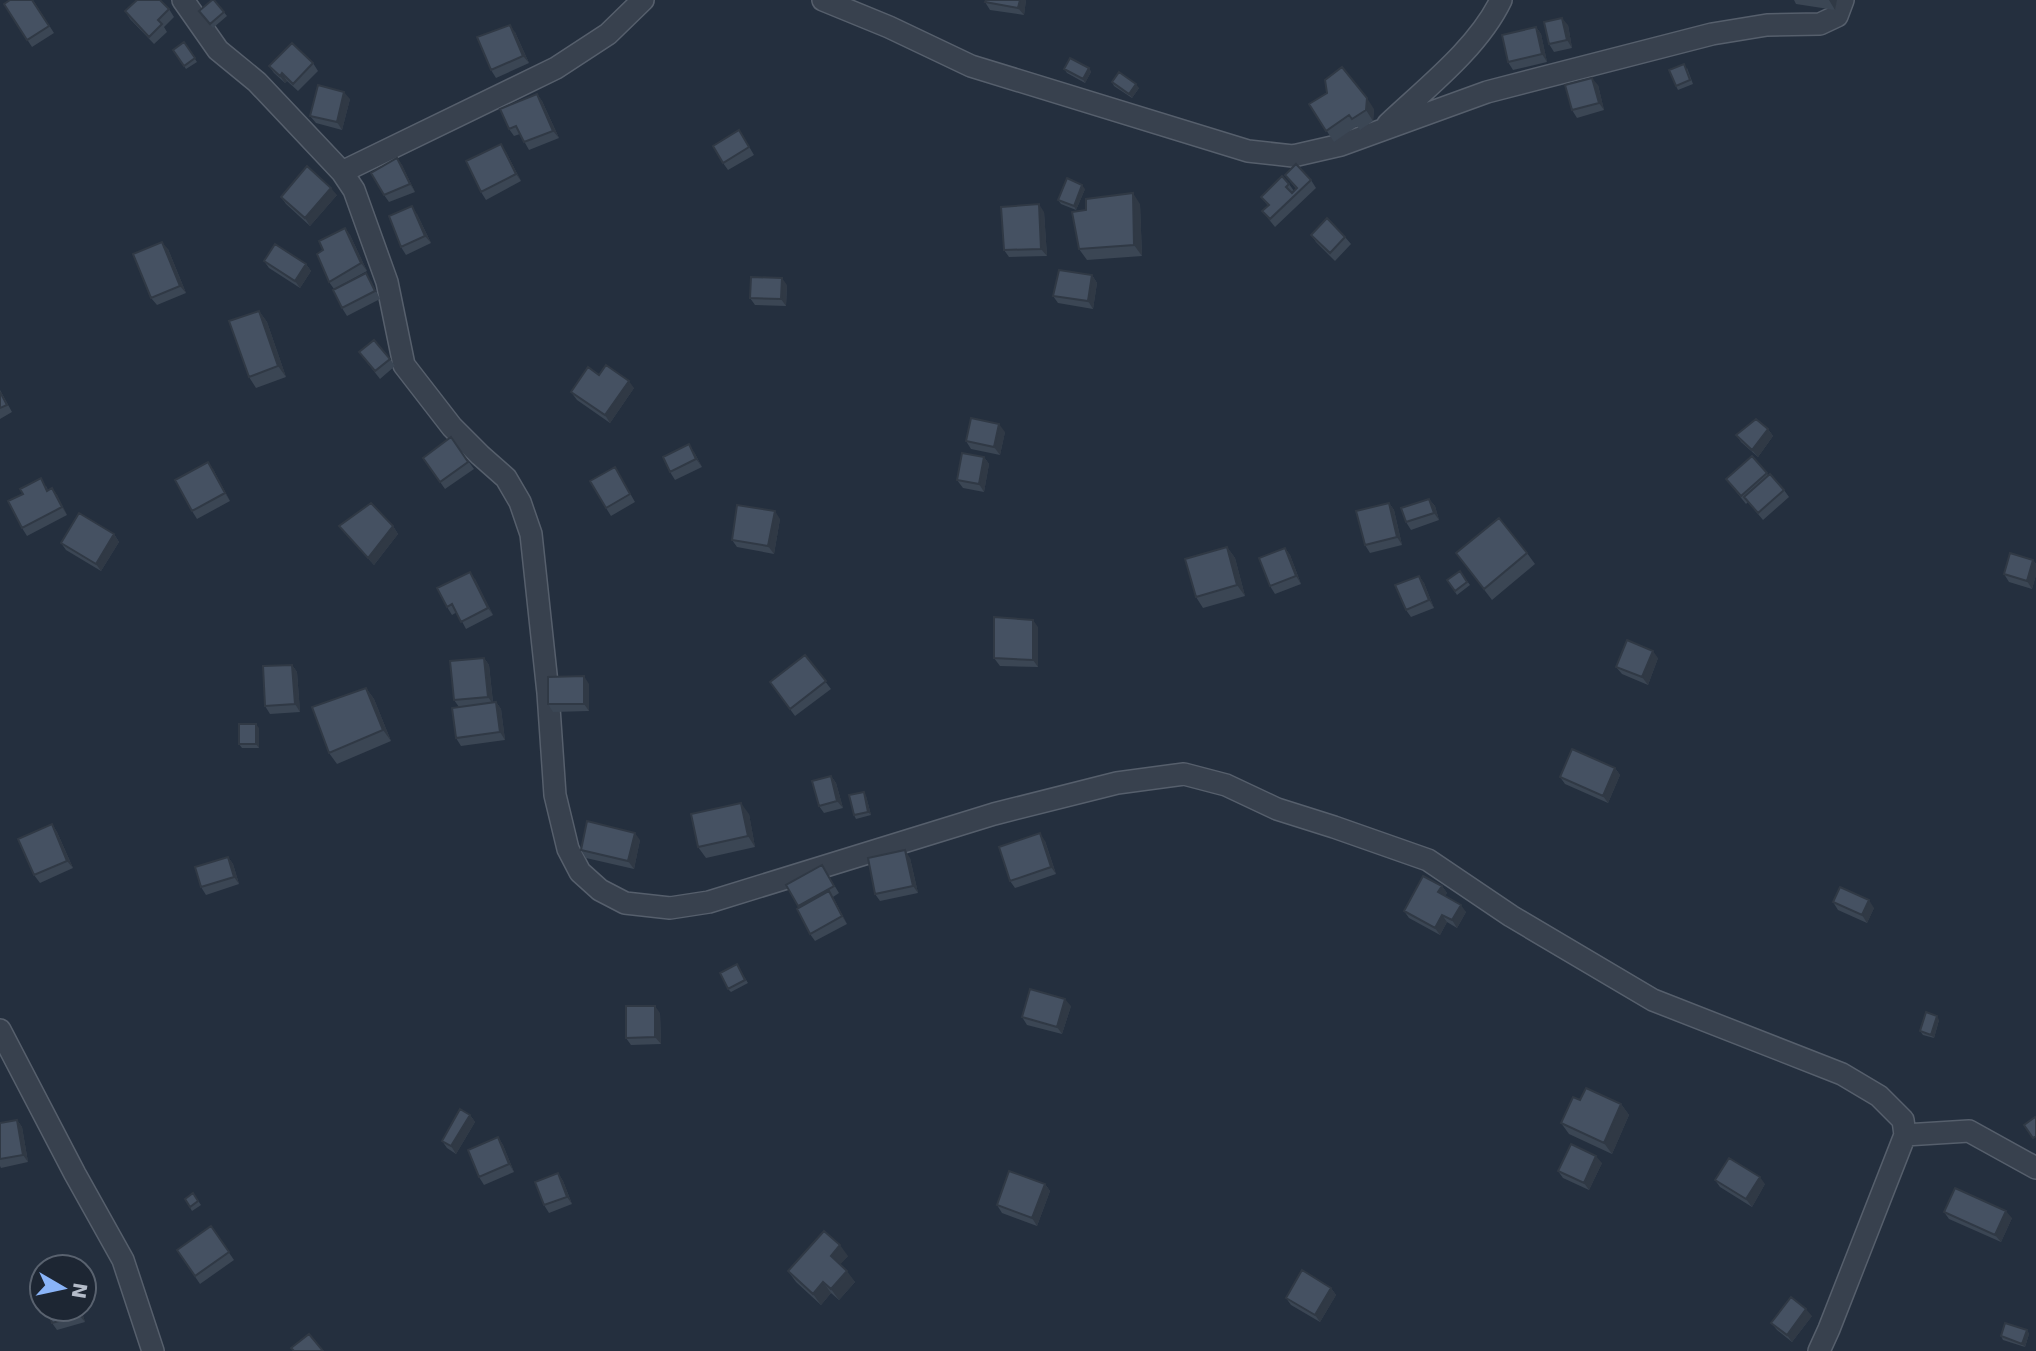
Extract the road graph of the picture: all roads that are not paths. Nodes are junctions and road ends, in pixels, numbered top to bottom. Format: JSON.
{"nodes":[{"id":1,"x":183,"y":0,"type":"edge"},
{"id":2,"x":643,"y":0,"type":"edge"},
{"id":3,"x":823,"y":0,"type":"edge"},
{"id":4,"x":1501,"y":0,"type":"edge"},
{"id":5,"x":1843,"y":0,"type":"edge"},
{"id":6,"x":1381,"y":131,"type":"junction"},
{"id":7,"x":342,"y":172,"type":"junction"},
{"id":8,"x":0,"y":1030,"type":"edge"},
{"id":9,"x":1905,"y":1135,"type":"junction"},
{"id":10,"x":2036,"y":1168,"type":"edge"},
{"id":11,"x":153,"y":1351,"type":"edge"},
{"id":12,"x":1819,"y":1351,"type":"edge"}],
"edges":[{"from":1,"to":7,"type":"street"},
{"from":2,"to":7,"type":"street"},
{"from":3,"to":6,"type":"street"},
{"from":4,"to":6,"type":"street"},
{"from":5,"to":6,"type":"street"},
{"from":7,"to":9,"type":"street"},
{"from":8,"to":11,"type":"street"},
{"from":9,"to":10,"type":"street"},
{"from":9,"to":12,"type":"street"}]}
